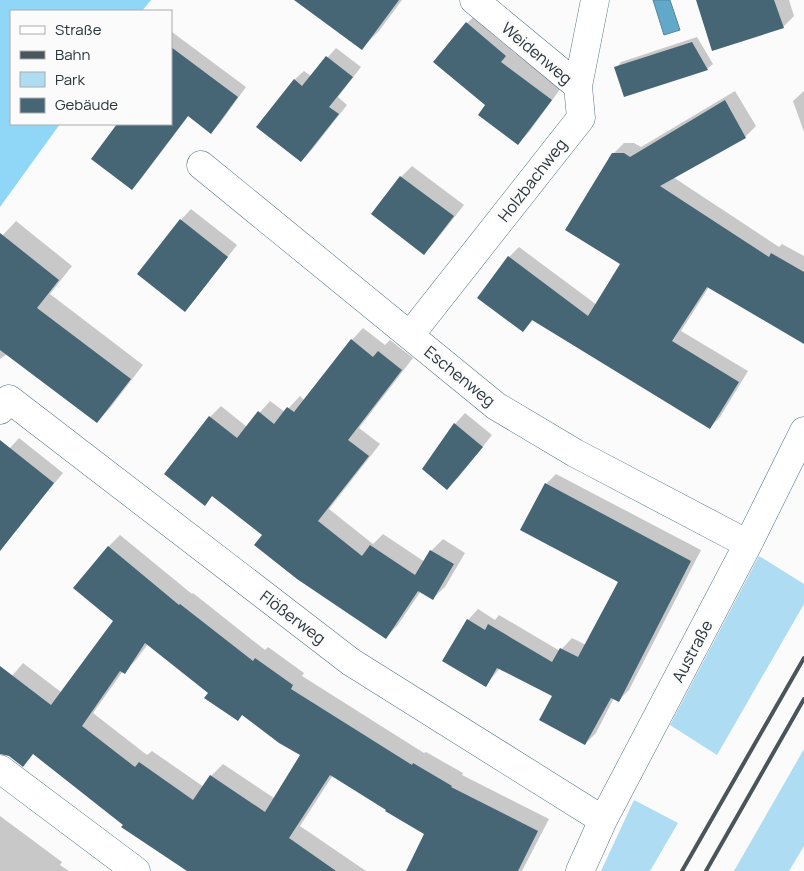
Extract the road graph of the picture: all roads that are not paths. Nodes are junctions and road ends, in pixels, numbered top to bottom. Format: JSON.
{"nodes":[{"id":1,"x":474,"y":0,"type":"edge"},
{"id":2,"x":595,"y":0,"type":"edge"},
{"id":3,"x":578,"y":86,"type":"junction"},
{"id":4,"x":201,"y":165,"type":"dead end"},
{"id":5,"x":410,"y":335,"type":"junction"},
{"id":6,"x":0,"y":410,"type":"edge"},
{"id":7,"x":804,"y":431,"type":"edge"},
{"id":8,"x":748,"y":544,"type":"junction"},
{"id":9,"x":0,"y":769,"type":"edge"},
{"id":10,"x":603,"y":820,"type":"junction"},
{"id":11,"x":136,"y":871,"type":"edge"},
{"id":12,"x":580,"y":871,"type":"edge"}],
"edges":[{"from":1,"to":3,"type":"street","name":"Weidenweg"},
{"from":2,"to":3,"type":"street","name":"Holzbachweg"},
{"from":3,"to":5,"type":"street","name":"Holzbachweg"},
{"from":4,"to":5,"type":"street","name":"Eschenweg"},
{"from":5,"to":8,"type":"street","name":"Eschenweg"},
{"from":6,"to":10,"type":"street","name":"Flößerweg"},
{"from":7,"to":8,"type":"street","name":"Austraße"},
{"from":8,"to":10,"type":"street","name":"Austraße"},
{"from":9,"to":11,"type":"street"},
{"from":10,"to":12,"type":"street","name":"Austraße"}]}
